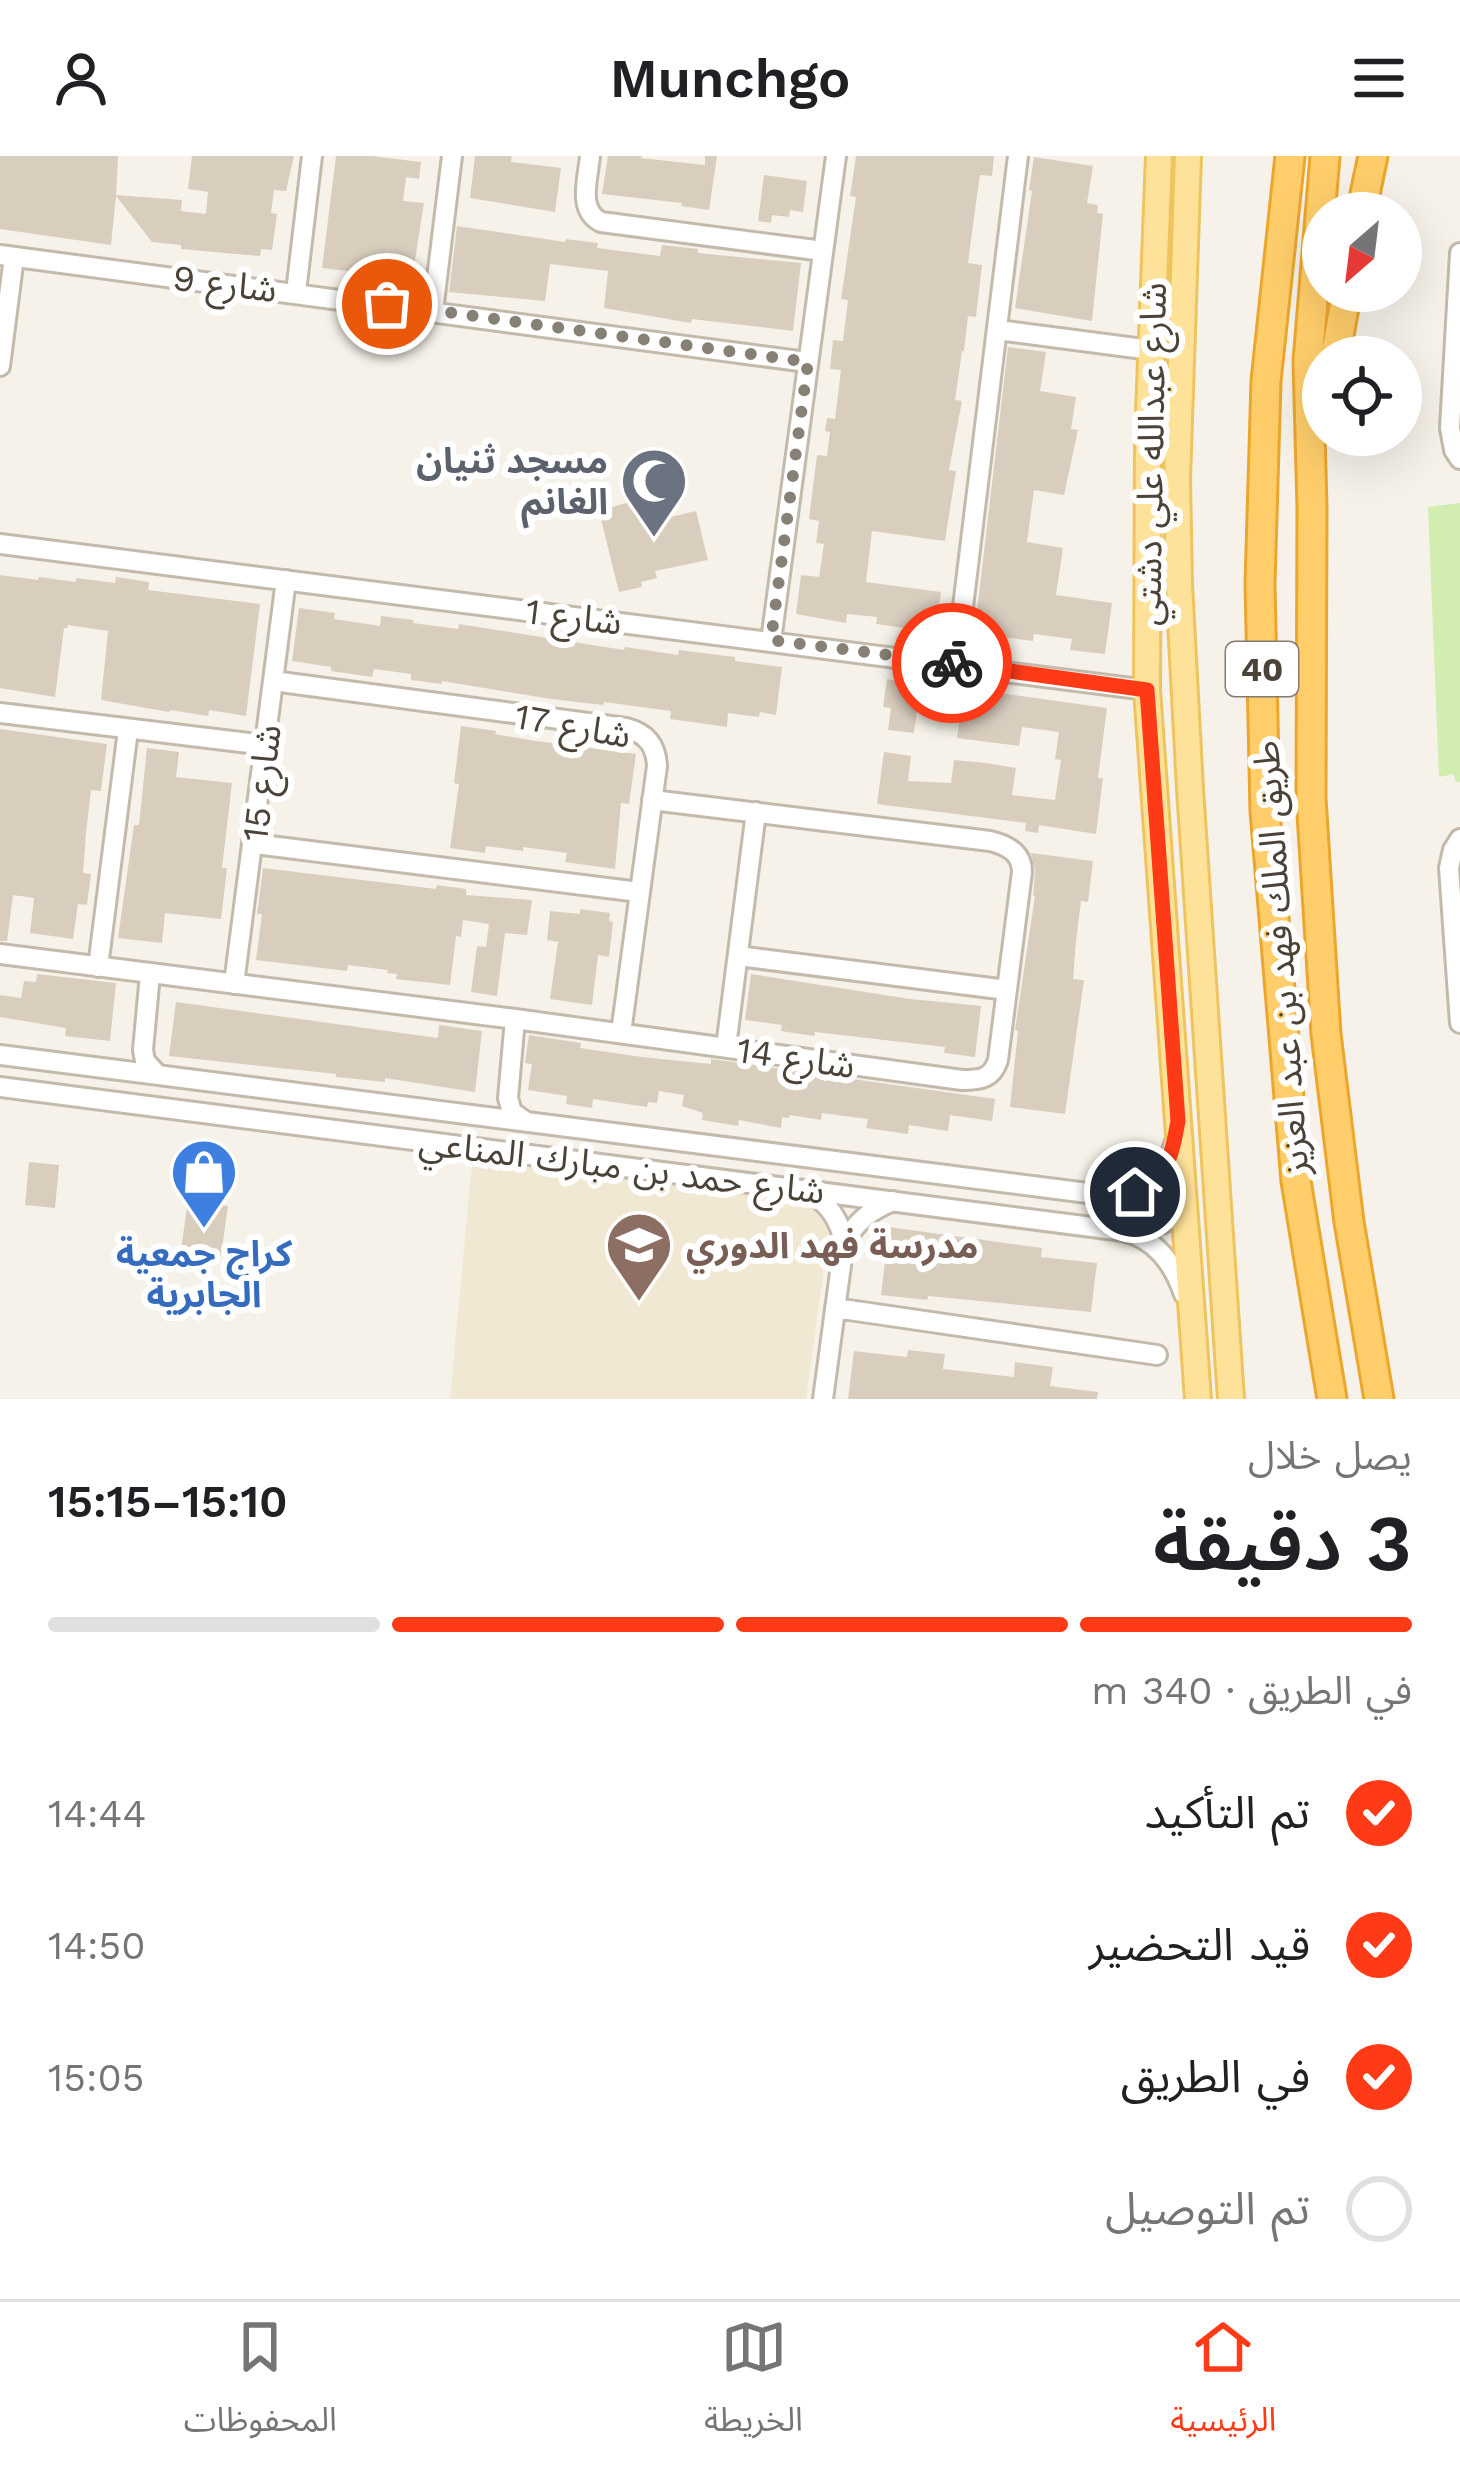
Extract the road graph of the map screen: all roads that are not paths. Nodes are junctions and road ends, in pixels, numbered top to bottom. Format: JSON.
{"nodes":[{"id":1,"x":312,"y":156,"type":"edge"},
{"id":2,"x":452,"y":156,"type":"edge"},
{"id":3,"x":590,"y":156,"type":"edge"},
{"id":4,"x":836,"y":156,"type":"edge"},
{"id":5,"x":1018,"y":156,"type":"edge"},
{"id":6,"x":1188,"y":156,"type":"edge"},
{"id":7,"x":1290,"y":156,"type":"edge"},
{"id":8,"x":1325,"y":156,"type":"edge"},
{"id":9,"x":1373,"y":156,"type":"edge"},
{"id":10,"x":1159,"y":164,"type":"edge"},
{"id":11,"x":1365,"y":192,"type":"edge"},
{"id":12,"x":823,"y":251,"type":"junction"},
{"id":13,"x":1460,"y":253,"type":"edge"},
{"id":14,"x":7,"y":256,"type":"edge"},
{"id":15,"x":296,"y":292,"type":"junction"},
{"id":16,"x":433,"y":310,"type":"junction"},
{"id":17,"x":998,"y":330,"type":"junction"},
{"id":18,"x":1151,"y":350,"type":"junction"},
{"id":19,"x":1181,"y":359,"type":"junction"},
{"id":20,"x":808,"y":362,"type":"junction"},
{"id":21,"x":0,"y":366,"type":"edge"},
{"id":22,"x":1320,"y":456,"type":"edge"},
{"id":23,"x":1460,"y":459,"type":"edge"},
{"id":24,"x":1312,"y":508,"type":"junction"},
{"id":25,"x":1147,"y":512,"type":"junction"},
{"id":26,"x":0,"y":544,"type":"edge"},
{"id":27,"x":286,"y":580,"type":"junction"},
{"id":28,"x":771,"y":640,"type":"junction"},
{"id":29,"x":956,"y":664,"type":"junction"},
{"id":30,"x":1183,"y":672,"type":"junction"},
{"id":31,"x":273,"y":681,"type":"junction"},
{"id":32,"x":1147,"y":690,"type":"junction"},
{"id":33,"x":0,"y":713,"type":"edge"},
{"id":34,"x":128,"y":730,"type":"junction"},
{"id":35,"x":265,"y":745,"type":"junction"},
{"id":36,"x":1155,"y":784,"type":"junction"},
{"id":37,"x":652,"y":800,"type":"junction"},
{"id":38,"x":756,"y":812,"type":"junction"},
{"id":39,"x":1460,"y":839,"type":"edge"},
{"id":40,"x":254,"y":844,"type":"junction"},
{"id":41,"x":1196,"y":878,"type":"junction"},
{"id":42,"x":639,"y":892,"type":"junction"},
{"id":43,"x":1165,"y":934,"type":"junction"},
{"id":44,"x":0,"y":954,"type":"edge"},
{"id":45,"x":738,"y":956,"type":"junction"},
{"id":46,"x":98,"y":967,"type":"junction"},
{"id":47,"x":150,"y":974,"type":"junction"},
{"id":48,"x":234,"y":984,"type":"junction"},
{"id":49,"x":1007,"y":990,"type":"junction"},
{"id":50,"x":1458,"y":993,"type":"edge"},
{"id":51,"x":515,"y":1019,"type":"junction"},
{"id":52,"x":1460,"y":1023,"type":"edge"},
{"id":53,"x":621,"y":1034,"type":"junction"},
{"id":54,"x":726,"y":1048,"type":"junction"},
{"id":55,"x":143,"y":1050,"type":"junction"},
{"id":56,"x":0,"y":1055,"type":"edge"},
{"id":57,"x":1208,"y":1066,"type":"junction"},
{"id":58,"x":122,"y":1071,"type":"junction"},
{"id":59,"x":157,"y":1074,"type":"junction"},
{"id":60,"x":0,"y":1088,"type":"edge"},
{"id":61,"x":508,"y":1097,"type":"junction"},
{"id":62,"x":484,"y":1116,"type":"junction"},
{"id":63,"x":524,"y":1121,"type":"junction"},
{"id":64,"x":1178,"y":1121,"type":"junction"},
{"id":65,"x":807,"y":1191,"type":"junction"},
{"id":66,"x":1092,"y":1194,"type":"junction"},
{"id":67,"x":893,"y":1202,"type":"junction"},
{"id":68,"x":1100,"y":1228,"type":"junction"},
{"id":69,"x":844,"y":1243,"type":"junction"},
{"id":70,"x":835,"y":1308,"type":"junction"},
{"id":71,"x":1192,"y":1321,"type":"junction"},
{"id":72,"x":1157,"y":1354,"type":"dead end"},
{"id":73,"x":823,"y":1399,"type":"edge"},
{"id":74,"x":1198,"y":1399,"type":"edge"},
{"id":75,"x":1231,"y":1399,"type":"edge"},
{"id":76,"x":1332,"y":1399,"type":"edge"},
{"id":77,"x":1378,"y":1399,"type":"edge"}],
"edges":[{"from":1,"to":15,"type":"street"},
{"from":2,"to":16,"type":"street"},
{"from":3,"to":12,"type":"street"},
{"from":4,"to":12,"type":"street"},
{"from":5,"to":17,"type":"street"},
{"from":6,"to":19,"type":"main road","name":"شارع عبدالله علي دشتي"},
{"from":7,"to":76,"type":"highway","name":"طريق الملك فهد بن عبد العزيز","number":"40"},
{"from":8,"to":24,"type":"highway","name":"طريق الملك فهد بن عبد العزيز","number":"40"},
{"from":9,"to":11,"type":"highway"},
{"from":10,"to":18,"type":"main road","name":"شارع عبدالله علي دشتي"},
{"from":10,"to":19,"type":"main road"},
{"from":12,"to":20,"type":"street"},
{"from":13,"to":23,"type":"street"},
{"from":14,"to":15,"type":"street","name":"شارع 9"},
{"from":14,"to":21,"type":"street"},
{"from":15,"to":16,"type":"street","name":"شارع 9"},
{"from":16,"to":20,"type":"street","name":"شارع 9"},
{"from":17,"to":18,"type":"street"},
{"from":17,"to":29,"type":"street"},
{"from":18,"to":25,"type":"main road","name":"شارع عبدالله علي دشتي"},
{"from":19,"to":30,"type":"main road","name":"شارع عبدالله علي دشتي"},
{"from":20,"to":28,"type":"street"},
{"from":22,"to":24,"type":"highway"},
{"from":24,"to":77,"type":"highway","name":"طريق الملك فهد بن عبد العزيز","number":"40"},
{"from":25,"to":30,"type":"main road"},
{"from":25,"to":32,"type":"main road","name":"شارع عبدالله علي دشتي"},
{"from":26,"to":27,"type":"street","name":"شارع 1"},
{"from":27,"to":28,"type":"street","name":"شارع 1"},
{"from":27,"to":31,"type":"street","name":"شارع 15"},
{"from":28,"to":29,"type":"street","name":"شارع 1"},
{"from":29,"to":32,"type":"street","name":"شارع 1"},
{"from":30,"to":41,"type":"main road","name":"شارع عبدالله علي دشتي"},
{"from":31,"to":35,"type":"street","name":"شارع 15"},
{"from":31,"to":37,"type":"street","name":"شارع 17"},
{"from":32,"to":36,"type":"main road","name":"شارع عبدالله علي دشتي"},
{"from":33,"to":34,"type":"street"},
{"from":34,"to":35,"type":"street"},
{"from":34,"to":46,"type":"street"},
{"from":35,"to":40,"type":"street","name":"شارع 15"},
{"from":36,"to":41,"type":"main road"},
{"from":36,"to":43,"type":"main road","name":"شارع عبدالله علي دشتي"},
{"from":37,"to":38,"type":"street","name":"شارع 14"},
{"from":37,"to":42,"type":"street","name":"شارع 17"},
{"from":38,"to":45,"type":"street"},
{"from":38,"to":49,"type":"street","name":"شارع 14"},
{"from":39,"to":50,"type":"street"},
{"from":40,"to":42,"type":"street"},
{"from":40,"to":48,"type":"street","name":"شارع 15"},
{"from":41,"to":57,"type":"main road","name":"شارع عبدالله علي دشتي"},
{"from":42,"to":53,"type":"street","name":"شارع 17"},
{"from":43,"to":57,"type":"main road"},
{"from":43,"to":64,"type":"main road","name":"شارع عبدالله علي دشتي"},
{"from":44,"to":46,"type":"street","name":"شارع 14"},
{"from":45,"to":49,"type":"street"},
{"from":45,"to":54,"type":"street"},
{"from":46,"to":47,"type":"street","name":"شارع 14"},
{"from":47,"to":48,"type":"street","name":"شارع 14"},
{"from":47,"to":55,"type":"street"},
{"from":48,"to":51,"type":"street","name":"شارع 14"},
{"from":49,"to":54,"type":"street","name":"شارع 14"},
{"from":50,"to":52,"type":"street"},
{"from":51,"to":53,"type":"street","name":"شارع 14"},
{"from":51,"to":61,"type":"street"},
{"from":53,"to":54,"type":"street","name":"شارع 14"},
{"from":55,"to":58,"type":"street"},
{"from":55,"to":59,"type":"street"},
{"from":56,"to":58,"type":"street","name":"شارع حمد بن مبارك المناعي"},
{"from":57,"to":75,"type":"main road","name":"شارع عبدالله علي دشتي"},
{"from":58,"to":59,"type":"street","name":"شارع حمد بن مبارك المناعي"},
{"from":59,"to":62,"type":"street","name":"شارع حمد بن مبارك المناعي"},
{"from":60,"to":65,"type":"street","name":"شارع حمد بن مبارك المناعي"},
{"from":61,"to":62,"type":"street"},
{"from":61,"to":63,"type":"street"},
{"from":62,"to":63,"type":"street","name":"شارع حمد بن مبارك المناعي"},
{"from":63,"to":66,"type":"street","name":"شارع حمد بن مبارك المناعي"},
{"from":64,"to":66,"type":"street","name":"شارع حمد بن مبارك المناعي"},
{"from":64,"to":71,"type":"main road","name":"شارع عبدالله علي دشتي"},
{"from":65,"to":67,"type":"street","name":"شارع حمد بن مبارك المناعي"},
{"from":65,"to":69,"type":"street"},
{"from":66,"to":68,"type":"street"},
{"from":67,"to":68,"type":"street","name":"شارع حمد بن مبارك المناعي"},
{"from":67,"to":69,"type":"street"},
{"from":68,"to":71,"type":"street","name":"شارع حمد بن مبارك المناعي"},
{"from":69,"to":70,"type":"street"},
{"from":70,"to":72,"type":"street"},
{"from":70,"to":73,"type":"street"},
{"from":71,"to":74,"type":"main road","name":"شارع عبدالله علي دشتي"}]}
